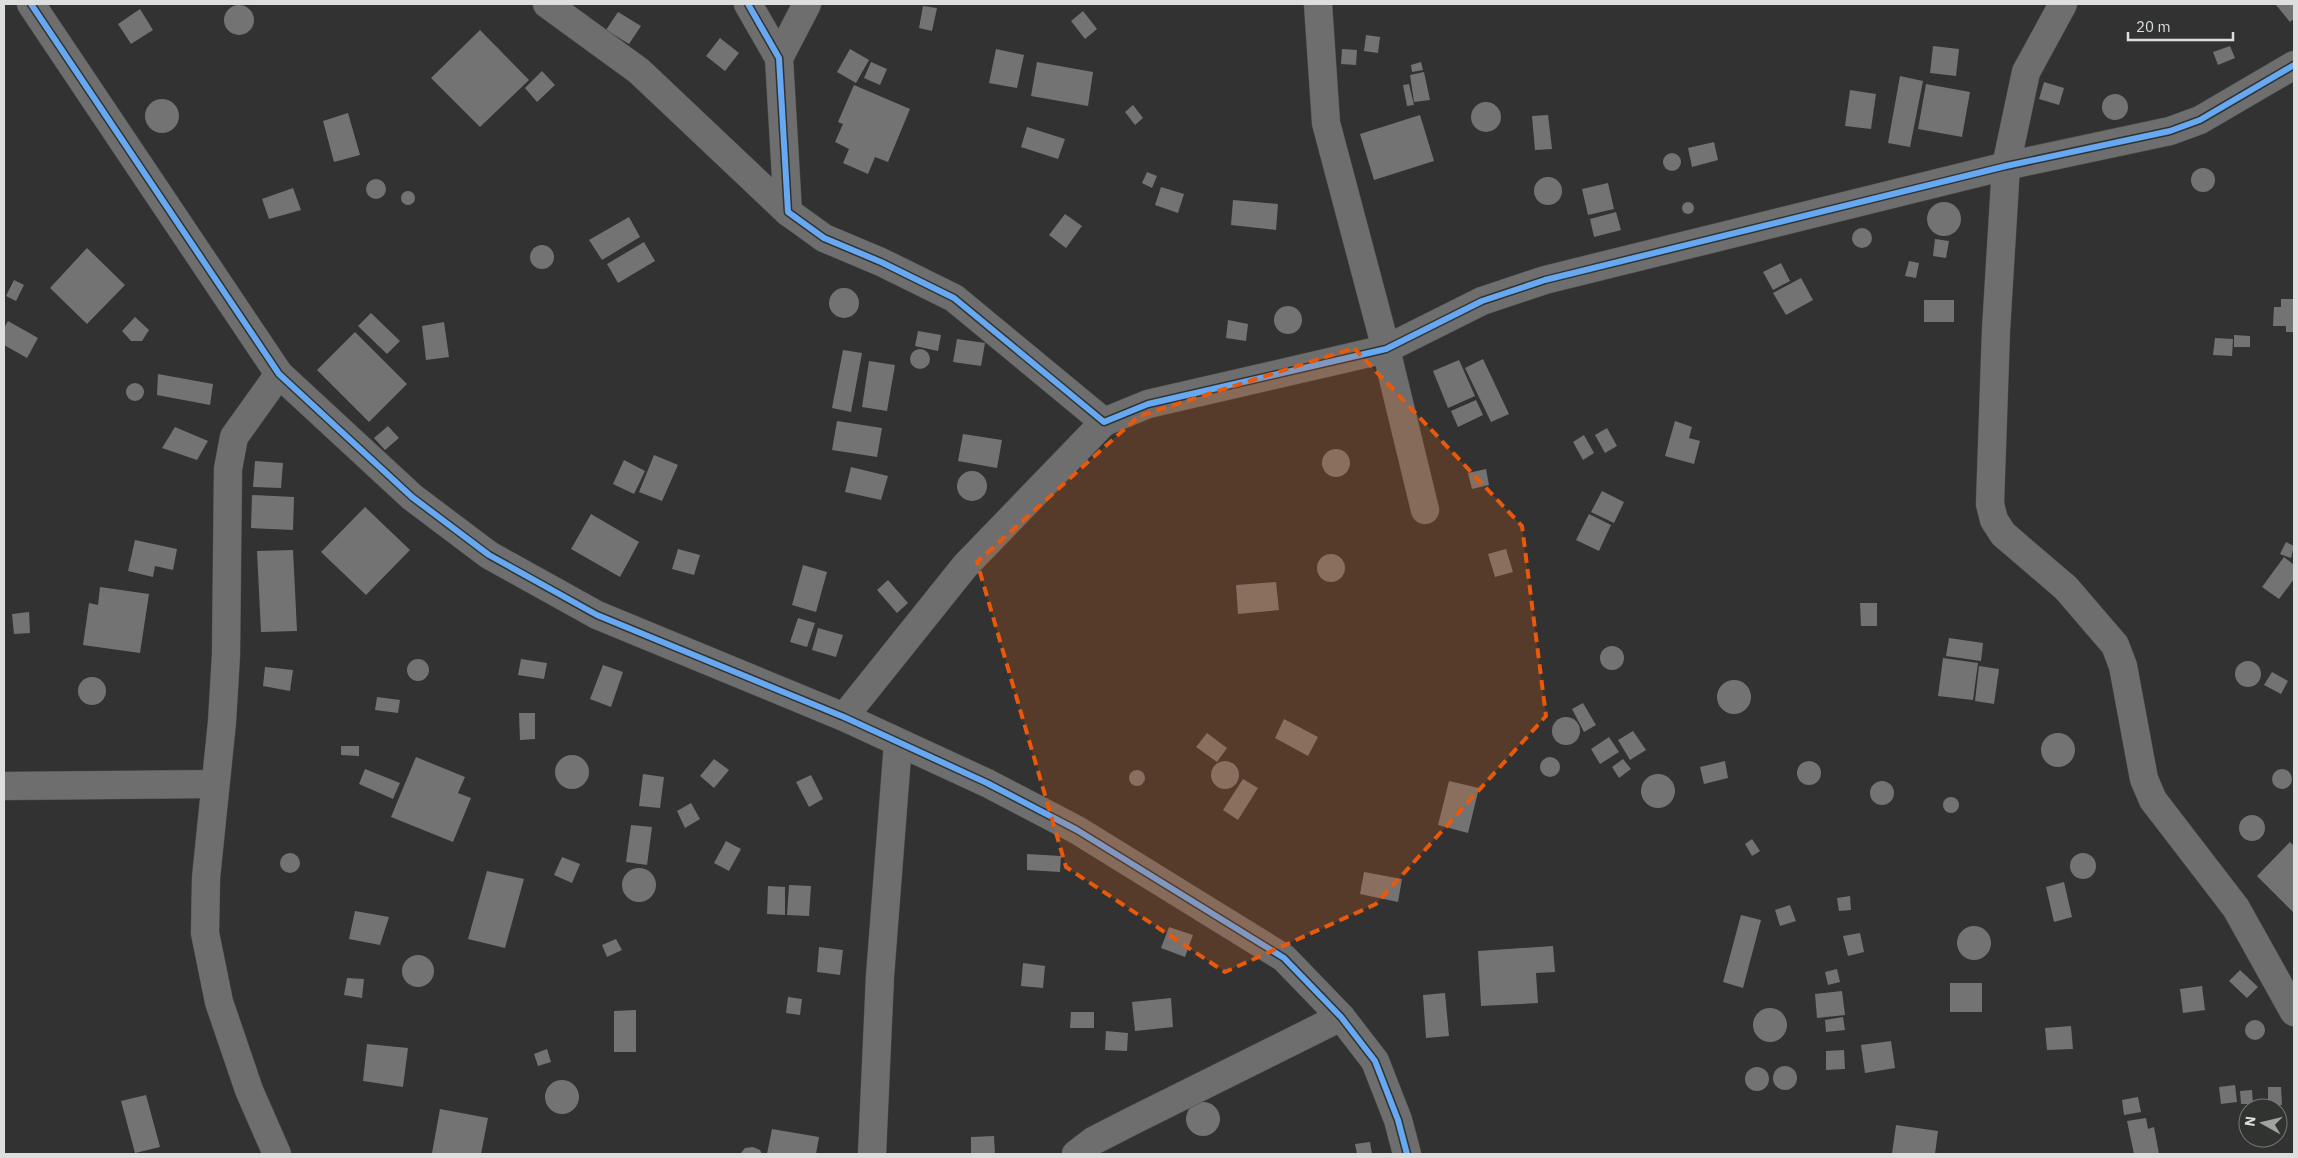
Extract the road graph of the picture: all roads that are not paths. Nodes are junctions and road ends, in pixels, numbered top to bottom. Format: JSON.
{"nodes":[{"id":1,"x":31,"y":4,"type":"edge"},
{"id":2,"x":547,"y":4,"type":"edge"},
{"id":3,"x":748,"y":4,"type":"edge"},
{"id":4,"x":807,"y":4,"type":"edge"},
{"id":5,"x":1318,"y":4,"type":"edge"},
{"id":6,"x":2063,"y":4,"type":"edge"},
{"id":7,"x":780,"y":58,"type":"junction"},
{"id":8,"x":2294,"y":65,"type":"edge"},
{"id":9,"x":2006,"y":166,"type":"junction"},
{"id":10,"x":788,"y":212,"type":"junction"},
{"id":11,"x":1386,"y":349,"type":"junction"},
{"id":12,"x":279,"y":374,"type":"junction"},
{"id":13,"x":1104,"y":422,"type":"junction"},
{"id":14,"x":1425,"y":510,"type":"dead end"},
{"id":15,"x":844,"y":717,"type":"junction"},
{"id":16,"x":898,"y":743,"type":"junction"},
{"id":17,"x":215,"y":784,"type":"junction"},
{"id":18,"x":4,"y":786,"type":"edge"},
{"id":19,"x":2294,"y":1012,"type":"edge"},
{"id":20,"x":1341,"y":1017,"type":"junction"},
{"id":21,"x":277,"y":1154,"type":"edge"},
{"id":22,"x":872,"y":1154,"type":"edge"},
{"id":23,"x":1076,"y":1154,"type":"edge"},
{"id":24,"x":1407,"y":1154,"type":"edge"}],
"edges":[{"from":1,"to":12,"type":"street"},
{"from":2,"to":10,"type":"street"},
{"from":3,"to":7,"type":"street"},
{"from":4,"to":7,"type":"street"},
{"from":5,"to":11,"type":"street"},
{"from":6,"to":9,"type":"street"},
{"from":7,"to":10,"type":"street"},
{"from":8,"to":9,"type":"street"},
{"from":9,"to":11,"type":"street"},
{"from":9,"to":19,"type":"street"},
{"from":10,"to":13,"type":"street"},
{"from":11,"to":13,"type":"street"},
{"from":11,"to":14,"type":"street"},
{"from":12,"to":15,"type":"street"},
{"from":12,"to":17,"type":"street"},
{"from":13,"to":15,"type":"street"},
{"from":15,"to":16,"type":"street"},
{"from":16,"to":20,"type":"street"},
{"from":16,"to":22,"type":"street"},
{"from":17,"to":18,"type":"street"},
{"from":17,"to":21,"type":"street"},
{"from":20,"to":23,"type":"street"},
{"from":20,"to":24,"type":"street"}]}
